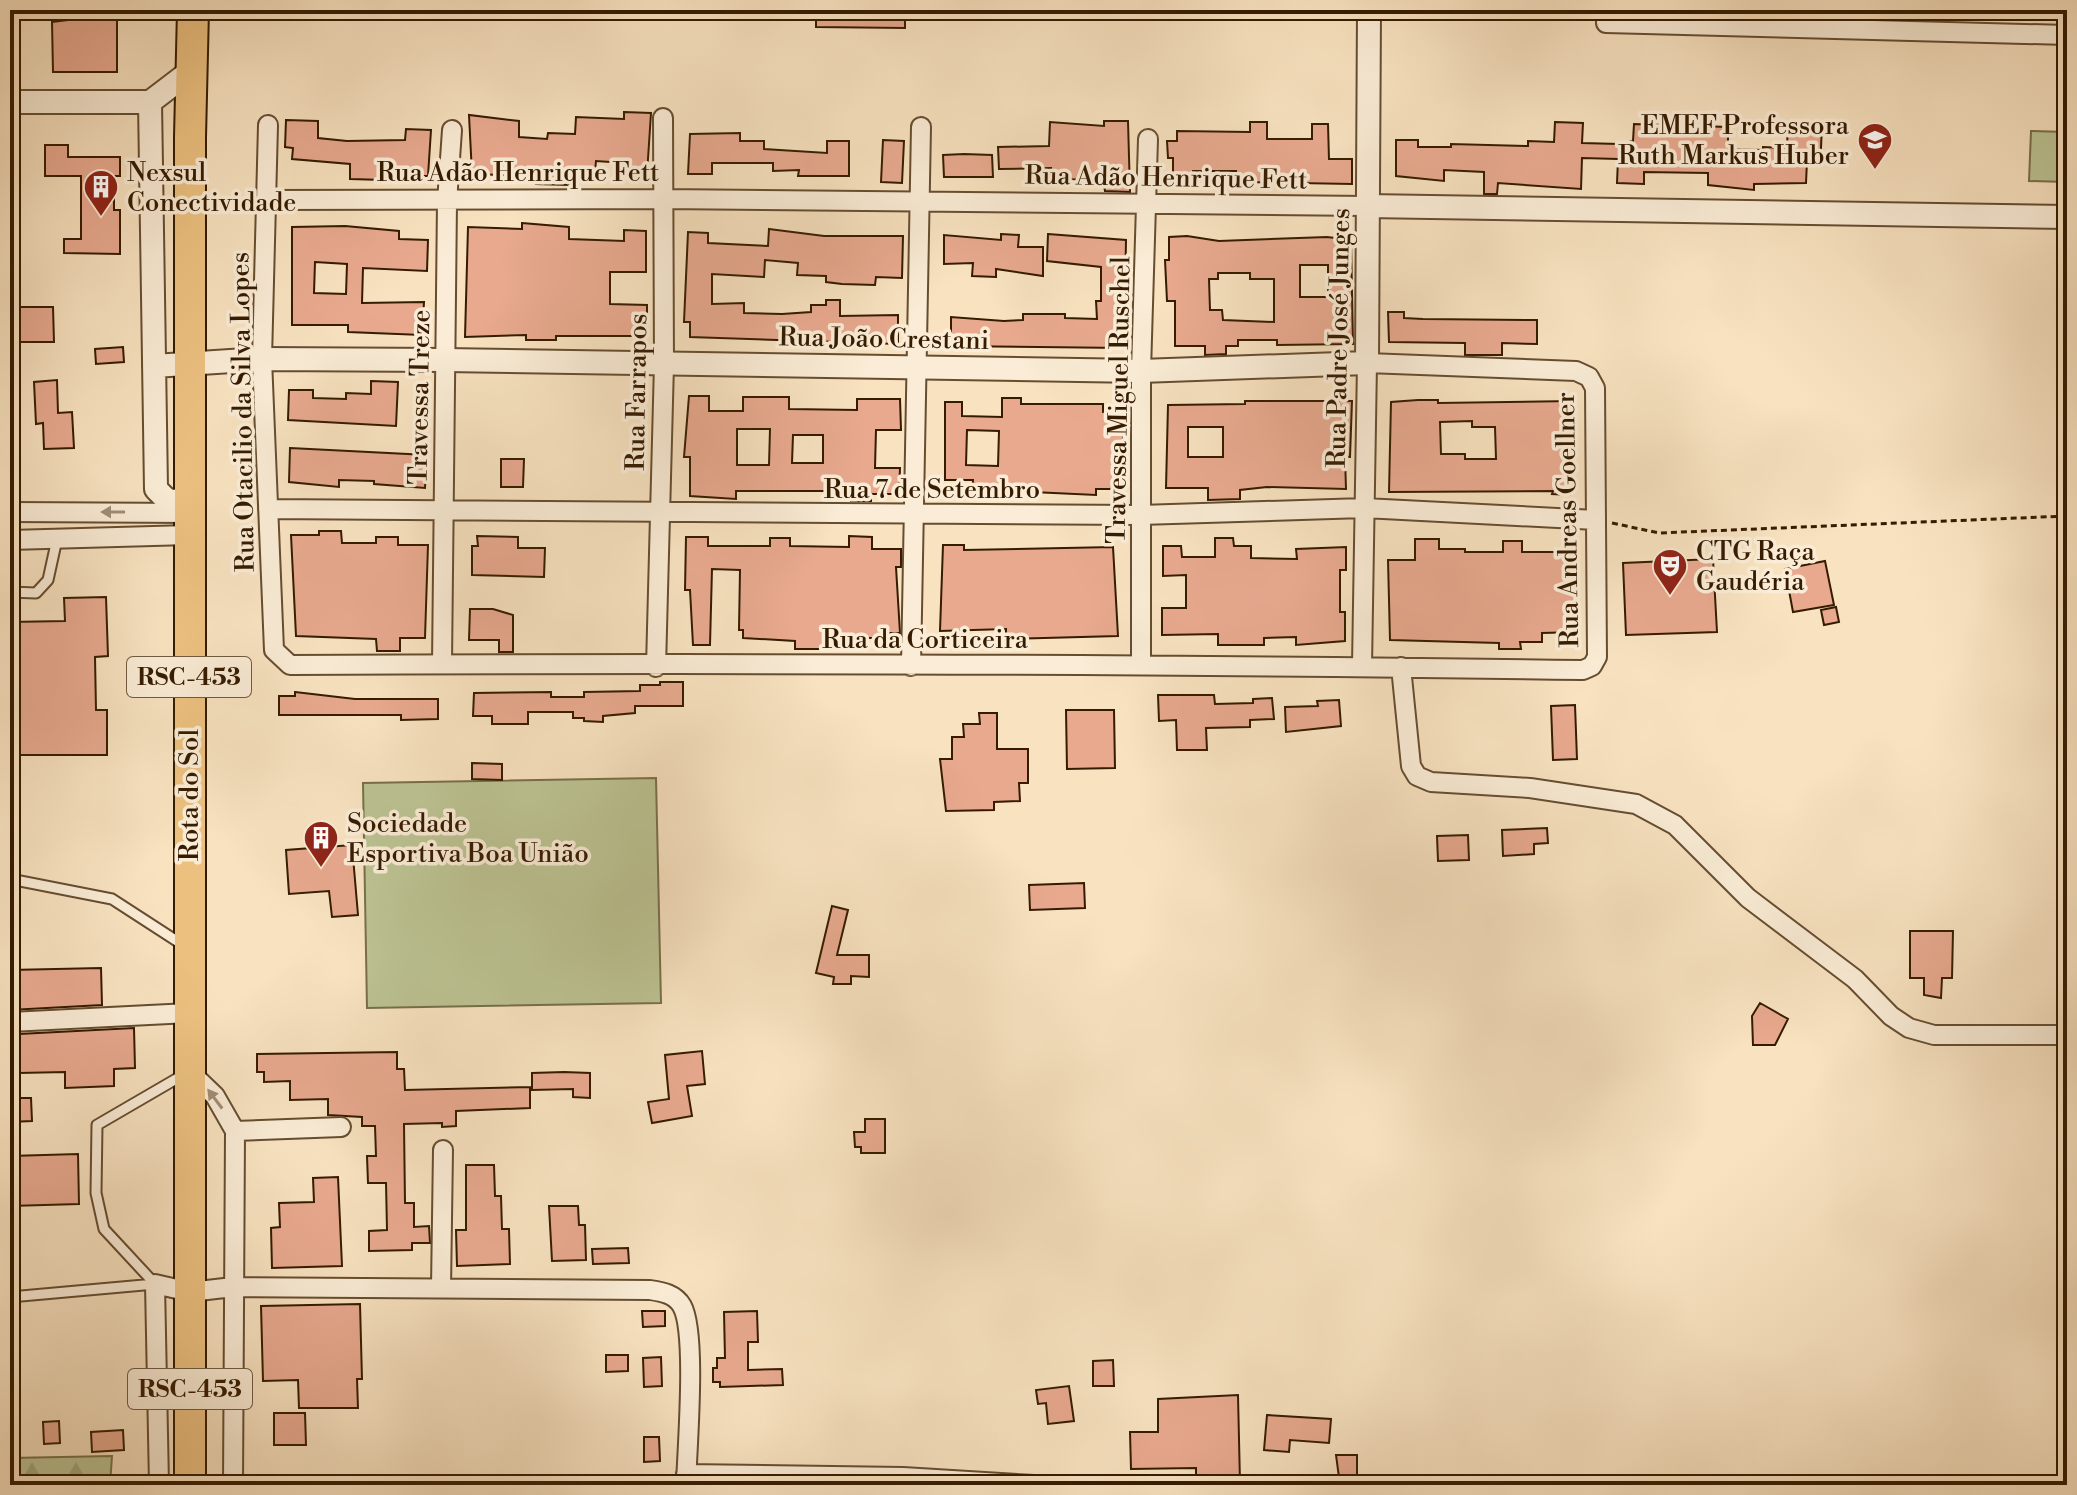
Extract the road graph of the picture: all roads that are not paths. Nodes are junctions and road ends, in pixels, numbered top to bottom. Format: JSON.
{"nodes":[{"id":1,"x":193,"y":10,"type":"edge"},
{"id":2,"x":1369,"y":10,"type":"edge"},
{"id":3,"x":1606,"y":17,"type":"edge"},
{"id":4,"x":2067,"y":35,"type":"edge"},
{"id":5,"x":192,"y":70,"type":"junction"},
{"id":6,"x":10,"y":102,"type":"edge"},
{"id":7,"x":150,"y":102,"type":"junction"},
{"id":8,"x":663,"y":118,"type":"dead end"},
{"id":9,"x":268,"y":125,"type":"dead end"},
{"id":10,"x":921,"y":127,"type":"dead end"},
{"id":11,"x":452,"y":130,"type":"dead end"},
{"id":12,"x":1148,"y":139,"type":"dead end"},
{"id":13,"x":663,"y":199,"type":"junction"},
{"id":14,"x":265,"y":200,"type":"junction"},
{"id":15,"x":921,"y":201,"type":"junction"},
{"id":16,"x":447,"y":202,"type":"junction"},
{"id":17,"x":1148,"y":206,"type":"junction"},
{"id":18,"x":1367,"y":206,"type":"junction"},
{"id":19,"x":2067,"y":217,"type":"edge"},
{"id":20,"x":262,"y":359,"type":"junction"},
{"id":21,"x":445,"y":360,"type":"junction"},
{"id":22,"x":1367,"y":363,"type":"junction"},
{"id":23,"x":191,"y":364,"type":"junction"},
{"id":24,"x":664,"y":364,"type":"junction"},
{"id":25,"x":154,"y":366,"type":"junction"},
{"id":26,"x":918,"y":366,"type":"junction"},
{"id":27,"x":1141,"y":371,"type":"junction"},
{"id":28,"x":1576,"y":371,"type":"joint"},
{"id":29,"x":1364,"y":508,"type":"junction"},
{"id":30,"x":268,"y":509,"type":"junction"},
{"id":31,"x":10,"y":512,"type":"edge"},
{"id":32,"x":443,"y":512,"type":"junction"},
{"id":33,"x":660,"y":514,"type":"junction"},
{"id":34,"x":175,"y":515,"type":"junction"},
{"id":35,"x":915,"y":515,"type":"junction"},
{"id":36,"x":1140,"y":515,"type":"junction"},
{"id":37,"x":1596,"y":520,"type":"junction"},
{"id":38,"x":57,"y":539,"type":"junction"},
{"id":39,"x":10,"y":540,"type":"edge"},
{"id":40,"x":10,"y":592,"type":"edge"},
{"id":41,"x":274,"y":650,"type":"joint"},
{"id":42,"x":1141,"y":663,"type":"junction"},
{"id":43,"x":442,"y":664,"type":"junction"},
{"id":44,"x":911,"y":666,"type":"junction"},
{"id":45,"x":1362,"y":666,"type":"junction"},
{"id":46,"x":656,"y":667,"type":"junction"},
{"id":47,"x":1401,"y":667,"type":"junction"},
{"id":48,"x":1583,"y":670,"type":"joint"},
{"id":49,"x":10,"y":879,"type":"edge"},
{"id":50,"x":189,"y":949,"type":"junction"},
{"id":51,"x":189,"y":1013,"type":"junction"},
{"id":52,"x":10,"y":1022,"type":"edge"},
{"id":53,"x":2067,"y":1035,"type":"edge"},
{"id":54,"x":190,"y":1072,"type":"junction"},
{"id":55,"x":341,"y":1127,"type":"dead end"},
{"id":56,"x":235,"y":1131,"type":"junction"},
{"id":57,"x":443,"y":1150,"type":"dead end"},
{"id":58,"x":155,"y":1284,"type":"junction"},
{"id":59,"x":233,"y":1287,"type":"junction"},
{"id":60,"x":441,"y":1288,"type":"junction"},
{"id":61,"x":190,"y":1292,"type":"junction"},
{"id":62,"x":10,"y":1297,"type":"edge"},
{"id":63,"x":686,"y":1480,"type":"edge"},
{"id":64,"x":159,"y":1485,"type":"edge"},
{"id":65,"x":190,"y":1485,"type":"edge"},
{"id":66,"x":233,"y":1485,"type":"edge"},
{"id":67,"x":1034,"y":1485,"type":"edge"}],
"edges":[{"from":1,"to":5,"type":"highway","name":"Rota do Sol","number":"RSC-453"},
{"from":2,"to":18,"type":"street","name":"Rua Padre José Junges"},
{"from":3,"to":4,"type":"street"},
{"from":5,"to":7,"type":"street"},
{"from":5,"to":23,"type":"highway","name":"Rota do Sol","number":"RSC-453"},
{"from":6,"to":7,"type":"street"},
{"from":7,"to":25,"type":"street"},
{"from":8,"to":13,"type":"street","name":"Rua Farrapos"},
{"from":9,"to":14,"type":"street","name":"Rua Otacilio da Silva Lopes"},
{"from":10,"to":15,"type":"street"},
{"from":11,"to":16,"type":"street","name":"Travessa Treze"},
{"from":12,"to":17,"type":"street","name":"Travessa Miguel Ruschel"},
{"from":13,"to":15,"type":"street","name":"Rua Adão Henrique Fett"},
{"from":13,"to":16,"type":"street","name":"Rua Adão Henrique Fett"},
{"from":13,"to":24,"type":"street","name":"Rua Farrapos"},
{"from":14,"to":16,"type":"street","name":"Rua Adão Henrique Fett"},
{"from":14,"to":20,"type":"street","name":"Rua Otacilio da Silva Lopes"},
{"from":15,"to":17,"type":"street","name":"Rua Adão Henrique Fett"},
{"from":15,"to":26,"type":"street"},
{"from":16,"to":21,"type":"street","name":"Travessa Treze"},
{"from":17,"to":18,"type":"street","name":"Rua Adão Henrique Fett"},
{"from":17,"to":27,"type":"street","name":"Travessa Miguel Ruschel"},
{"from":18,"to":19,"type":"street","name":"Rua Adão Henrique Fett"},
{"from":18,"to":22,"type":"street","name":"Rua Padre José Junges"},
{"from":20,"to":21,"type":"street","name":"Rua João Crestani"},
{"from":20,"to":23,"type":"street","name":"Rua João Crestani"},
{"from":20,"to":30,"type":"street","name":"Rua Otacilio da Silva Lopes"},
{"from":21,"to":24,"type":"street","name":"Rua João Crestani"},
{"from":21,"to":32,"type":"street","name":"Travessa Treze"},
{"from":22,"to":27,"type":"street","name":"Rua João Crestani"},
{"from":22,"to":28,"type":"street","name":"Rua João Crestani"},
{"from":22,"to":29,"type":"street","name":"Rua Padre José Junges"},
{"from":23,"to":25,"type":"street","name":"Rua João Crestani"},
{"from":23,"to":34,"type":"highway","name":"Rota do Sol","number":"RSC-453"},
{"from":24,"to":26,"type":"street","name":"Rua João Crestani"},
{"from":24,"to":33,"type":"street","name":"Rua Farrapos"},
{"from":25,"to":34,"type":"street"},
{"from":26,"to":27,"type":"street","name":"Rua João Crestani"},
{"from":26,"to":35,"type":"street"},
{"from":27,"to":36,"type":"street","name":"Travessa Miguel Ruschel"},
{"from":28,"to":37,"type":"street","name":"Rua Andreas Goellner"},
{"from":29,"to":36,"type":"street","name":"Rua 7 de Setembro"},
{"from":29,"to":37,"type":"street","name":"Rua 7 de Setembro"},
{"from":29,"to":45,"type":"street","name":"Rua Padre José Junges"},
{"from":30,"to":32,"type":"street","name":"Rua 7 de Setembro"},
{"from":30,"to":41,"type":"street","name":"Rua Otacilio da Silva Lopes"},
{"from":34,"to":31,"type":"street","one_way":true},
{"from":32,"to":33,"type":"street","name":"Rua 7 de Setembro"},
{"from":32,"to":43,"type":"street","name":"Travessa Treze"},
{"from":33,"to":35,"type":"street","name":"Rua 7 de Setembro"},
{"from":33,"to":46,"type":"street","name":"Rua Farrapos"},
{"from":34,"to":38,"type":"street"},
{"from":34,"to":50,"type":"highway","name":"Rota do Sol","number":"RSC-453"},
{"from":35,"to":36,"type":"street","name":"Rua 7 de Setembro"},
{"from":35,"to":44,"type":"street"},
{"from":36,"to":42,"type":"street","name":"Travessa Miguel Ruschel"},
{"from":37,"to":48,"type":"street","name":"Rua Andreas Goellner"},
{"from":38,"to":39,"type":"street"},
{"from":38,"to":40,"type":"lane"},
{"from":41,"to":43,"type":"street","name":"Rua da Corticeira"},
{"from":42,"to":44,"type":"street","name":"Rua da Corticeira"},
{"from":42,"to":45,"type":"street","name":"Rua da Corticeira"},
{"from":43,"to":46,"type":"street","name":"Rua da Corticeira"},
{"from":44,"to":46,"type":"street","name":"Rua da Corticeira"},
{"from":45,"to":47,"type":"street","name":"Rua da Corticeira"},
{"from":47,"to":48,"type":"street","name":"Rua da Corticeira"},
{"from":47,"to":53,"type":"street"},
{"from":49,"to":50,"type":"lane"},
{"from":50,"to":51,"type":"highway","name":"Rota do Sol","number":"RSC-453"},
{"from":51,"to":52,"type":"street"},
{"from":51,"to":54,"type":"highway","name":"Rota do Sol","number":"RSC-453"},
{"from":56,"to":54,"type":"street","one_way":true},
{"from":54,"to":58,"type":"lane"},
{"from":54,"to":61,"type":"highway","name":"Rota do Sol","number":"RSC-453"},
{"from":55,"to":56,"type":"street"},
{"from":56,"to":59,"type":"street"},
{"from":57,"to":60,"type":"street"},
{"from":58,"to":61,"type":"street"},
{"from":58,"to":62,"type":"lane"},
{"from":58,"to":64,"type":"street"},
{"from":59,"to":60,"type":"street"},
{"from":59,"to":61,"type":"street"},
{"from":59,"to":66,"type":"street"},
{"from":60,"to":63,"type":"street"},
{"from":61,"to":65,"type":"highway","name":"Rota do Sol","number":"RSC-453"},
{"from":63,"to":67,"type":"street"}]}
